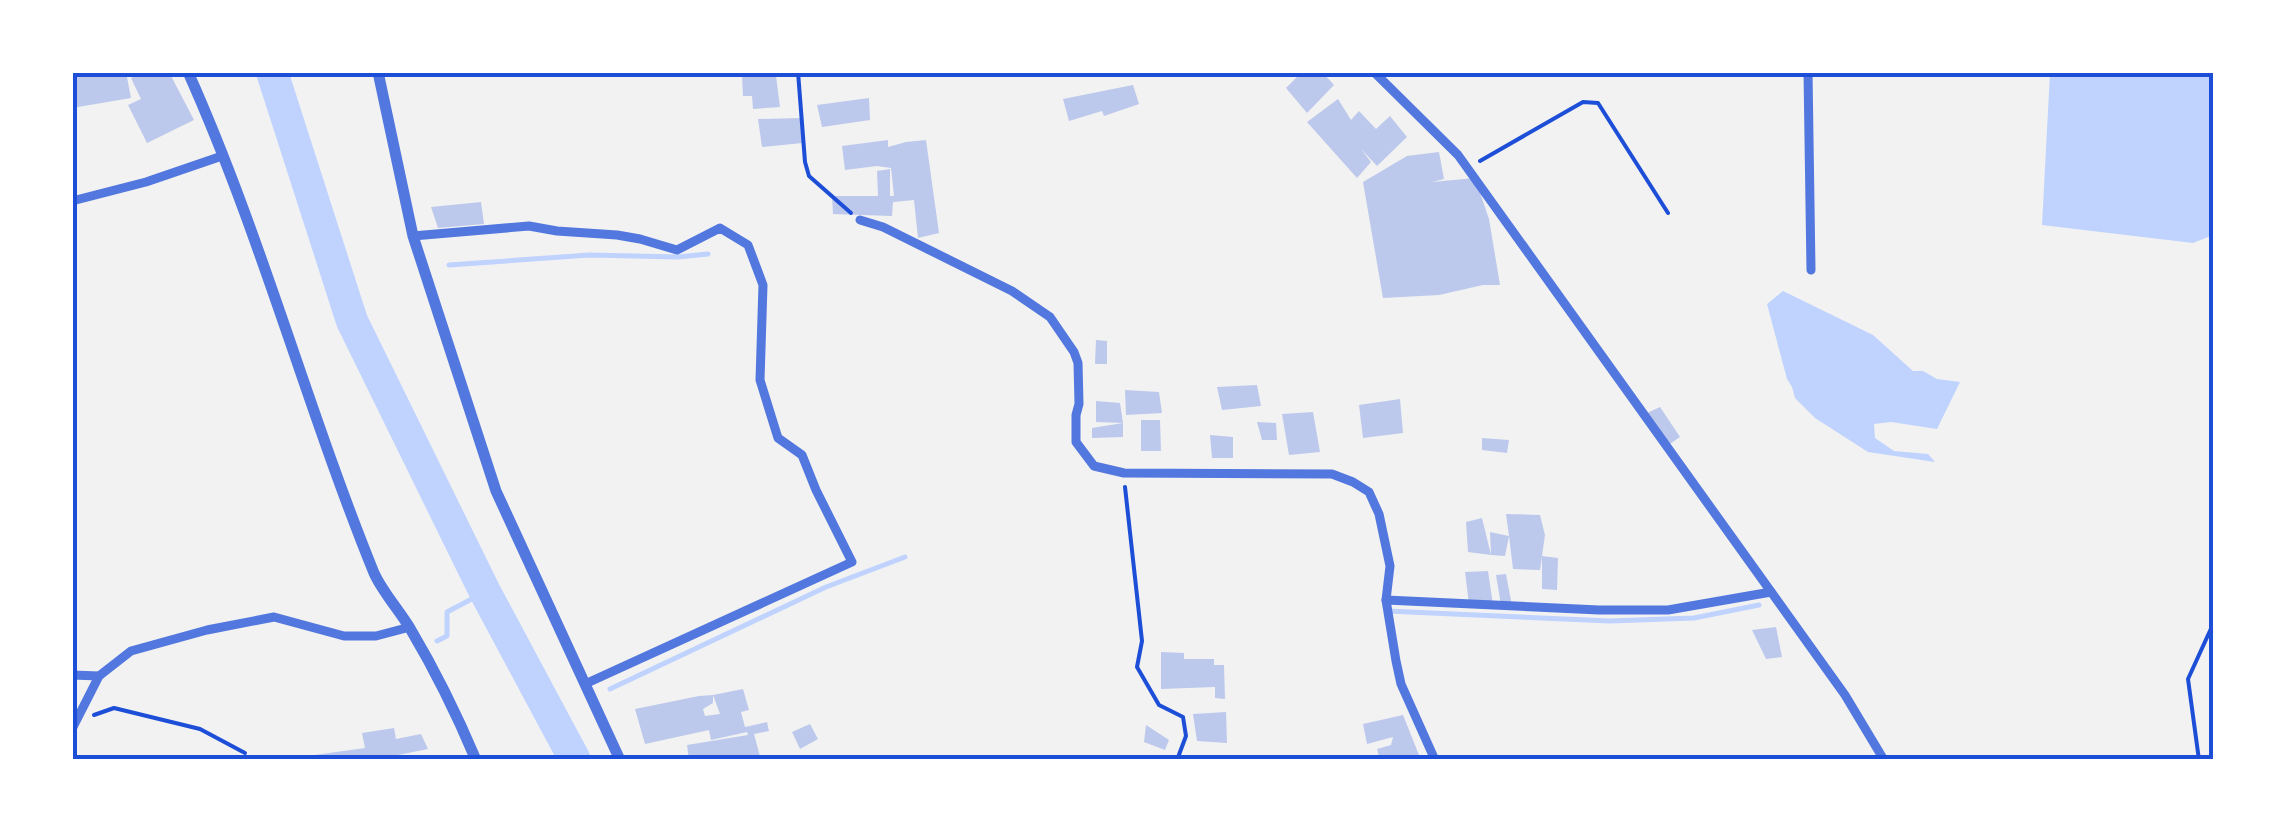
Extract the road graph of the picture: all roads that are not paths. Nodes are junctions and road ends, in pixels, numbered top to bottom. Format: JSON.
{"nodes":[{"id":1,"x":188,"y":72,"type":"edge"},
{"id":2,"x":378,"y":72,"type":"edge"},
{"id":3,"x":1374,"y":72,"type":"edge"},
{"id":4,"x":1808,"y":72,"type":"edge"},
{"id":5,"x":222,"y":156,"type":"junction"},
{"id":6,"x":72,"y":201,"type":"edge"},
{"id":7,"x":860,"y":220,"type":"road end"},
{"id":8,"x":413,"y":236,"type":"junction"},
{"id":9,"x":1812,"y":270,"type":"dead end"},
{"id":10,"x":1771,"y":592,"type":"junction"},
{"id":11,"x":1386,"y":600,"type":"junction"},
{"id":12,"x":410,"y":627,"type":"junction"},
{"id":13,"x":72,"y":675,"type":"edge"},
{"id":14,"x":100,"y":676,"type":"junction"},
{"id":15,"x":585,"y":684,"type":"junction"},
{"id":16,"x":74,"y":726,"type":"edge"},
{"id":17,"x":476,"y":760,"type":"edge"},
{"id":18,"x":620,"y":760,"type":"edge"},
{"id":19,"x":1436,"y":760,"type":"edge"},
{"id":20,"x":1884,"y":760,"type":"edge"}],
"edges":[{"from":1,"to":5,"type":"street"},
{"from":2,"to":8,"type":"street"},
{"from":3,"to":10,"type":"street"},
{"from":4,"to":9,"type":"street"},
{"from":5,"to":6,"type":"street"},
{"from":5,"to":12,"type":"street"},
{"from":7,"to":11,"type":"street"},
{"from":8,"to":15,"type":"street"},
{"from":8,"to":15,"type":"street"},
{"from":10,"to":11,"type":"street"},
{"from":10,"to":20,"type":"street"},
{"from":11,"to":19,"type":"street"},
{"from":12,"to":14,"type":"street"},
{"from":12,"to":17,"type":"street"},
{"from":13,"to":14,"type":"street"},
{"from":14,"to":16,"type":"street"},
{"from":15,"to":18,"type":"street"}]}
